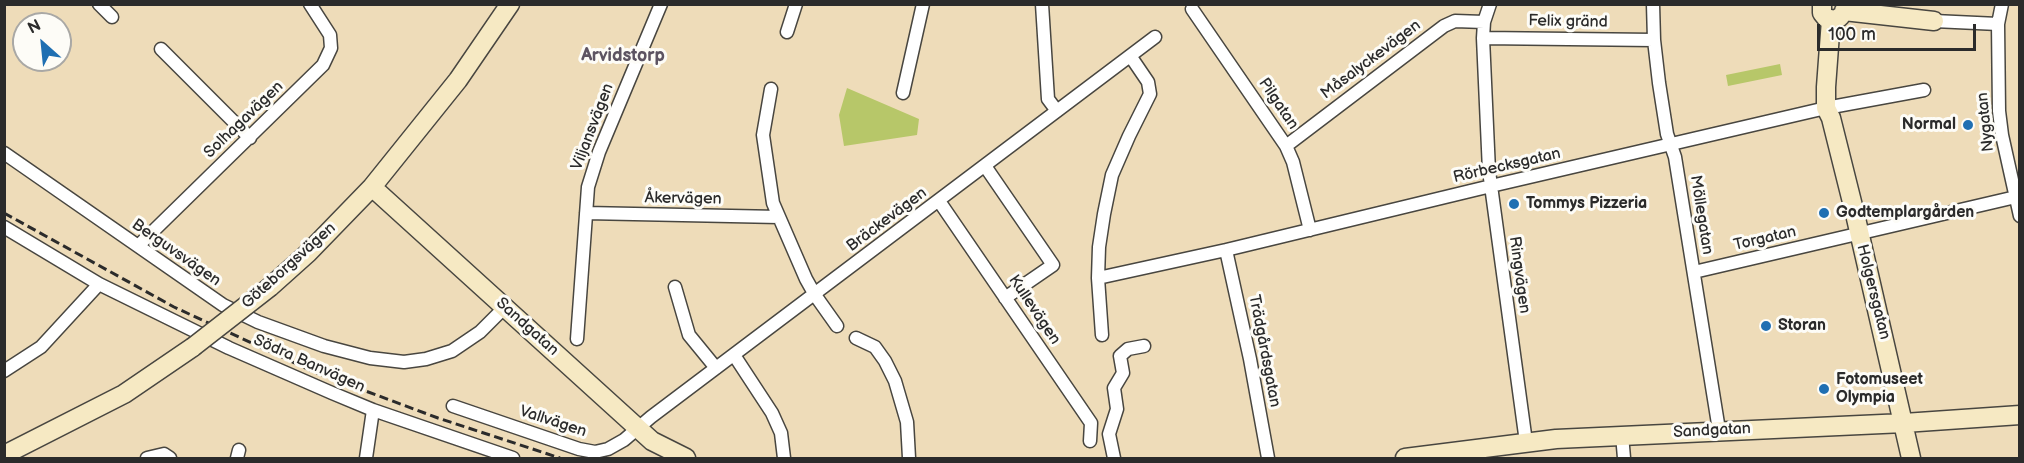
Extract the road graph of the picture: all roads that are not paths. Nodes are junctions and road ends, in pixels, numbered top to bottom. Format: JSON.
{"nodes":[{"id":1,"x":99,"y":4,"type":"edge"},
{"id":2,"x":310,"y":4,"type":"edge"},
{"id":3,"x":510,"y":4,"type":"edge"},
{"id":4,"x":661,"y":4,"type":"edge"},
{"id":5,"x":796,"y":4,"type":"edge"},
{"id":6,"x":923,"y":4,"type":"edge"},
{"id":7,"x":1042,"y":4,"type":"edge"},
{"id":8,"x":1490,"y":4,"type":"edge"},
{"id":9,"x":1653,"y":4,"type":"edge"},
{"id":10,"x":1191,"y":9,"type":"edge"},
{"id":11,"x":1829,"y":9,"type":"edge"},
{"id":12,"x":2000,"y":15,"type":"edge"},
{"id":13,"x":112,"y":17,"type":"dead end"},
{"id":14,"x":1934,"y":21,"type":"joint"},
{"id":15,"x":1484,"y":22,"type":"junction"},
{"id":16,"x":786,"y":32,"type":"dead end"},
{"id":17,"x":1155,"y":37,"type":"dead end"},
{"id":18,"x":1482,"y":38,"type":"junction"},
{"id":19,"x":1654,"y":40,"type":"junction"},
{"id":20,"x":161,"y":48,"type":"dead end"},
{"id":21,"x":1131,"y":57,"type":"junction"},
{"id":22,"x":771,"y":89,"type":"dead end"},
{"id":23,"x":1924,"y":90,"type":"dead end"},
{"id":24,"x":903,"y":93,"type":"dead end"},
{"id":25,"x":1826,"y":108,"type":"junction"},
{"id":26,"x":1057,"y":111,"type":"junction"},
{"id":27,"x":250,"y":138,"type":"junction"},
{"id":28,"x":1671,"y":144,"type":"junction"},
{"id":29,"x":1286,"y":146,"type":"junction"},
{"id":30,"x":4,"y":153,"type":"edge"},
{"id":31,"x":985,"y":166,"type":"junction"},
{"id":32,"x":1491,"y":186,"type":"junction"},
{"id":33,"x":372,"y":187,"type":"junction"},
{"id":34,"x":2017,"y":196,"type":"edge"},
{"id":35,"x":939,"y":201,"type":"junction"},
{"id":36,"x":586,"y":213,"type":"junction"},
{"id":37,"x":2019,"y":216,"type":"edge"},
{"id":38,"x":779,"y":217,"type":"junction"},
{"id":39,"x":4,"y":227,"type":"edge"},
{"id":40,"x":1310,"y":230,"type":"junction"},
{"id":41,"x":1859,"y":234,"type":"junction"},
{"id":42,"x":138,"y":246,"type":"junction"},
{"id":43,"x":1226,"y":250,"type":"junction"},
{"id":44,"x":1694,"y":272,"type":"junction"},
{"id":45,"x":1098,"y":278,"type":"junction"},
{"id":46,"x":99,"y":284,"type":"junction"},
{"id":47,"x":675,"y":287,"type":"dead end"},
{"id":48,"x":814,"y":295,"type":"junction"},
{"id":49,"x":1005,"y":298,"type":"junction"},
{"id":50,"x":505,"y":307,"type":"junction"},
{"id":51,"x":837,"y":327,"type":"dead end"},
{"id":52,"x":1102,"y":335,"type":"dead end"},
{"id":53,"x":856,"y":338,"type":"dead end"},
{"id":54,"x":577,"y":339,"type":"dead end"},
{"id":55,"x":1144,"y":346,"type":"dead end"},
{"id":56,"x":734,"y":355,"type":"junction"},
{"id":57,"x":716,"y":368,"type":"junction"},
{"id":58,"x":4,"y":371,"type":"edge"},
{"id":59,"x":453,"y":406,"type":"dead end"},
{"id":60,"x":373,"y":410,"type":"junction"},
{"id":61,"x":2019,"y":415,"type":"edge"},
{"id":62,"x":1904,"y":423,"type":"junction"},
{"id":63,"x":637,"y":428,"type":"junction"},
{"id":64,"x":1719,"y":430,"type":"junction"},
{"id":65,"x":1622,"y":435,"type":"junction"},
{"id":66,"x":1090,"y":441,"type":"dead end"},
{"id":67,"x":1526,"y":442,"type":"junction"},
{"id":68,"x":4,"y":455,"type":"edge"},
{"id":69,"x":147,"y":459,"type":"edge"},
{"id":70,"x":170,"y":459,"type":"edge"},
{"id":71,"x":366,"y":459,"type":"edge"},
{"id":72,"x":513,"y":459,"type":"edge"},
{"id":73,"x":686,"y":459,"type":"edge"},
{"id":74,"x":784,"y":459,"type":"edge"},
{"id":75,"x":909,"y":459,"type":"edge"},
{"id":76,"x":1114,"y":459,"type":"edge"},
{"id":77,"x":1268,"y":459,"type":"edge"},
{"id":78,"x":1406,"y":459,"type":"edge"},
{"id":79,"x":1624,"y":459,"type":"edge"},
{"id":80,"x":1911,"y":459,"type":"edge"}],
"edges":[{"from":1,"to":13,"type":"street"},
{"from":2,"to":27,"type":"street","name":"Solhagavägen"},
{"from":3,"to":33,"type":"main road","name":"Göteborgsvägen"},
{"from":4,"to":36,"type":"street","name":"Viljansvägen"},
{"from":5,"to":16,"type":"street"},
{"from":6,"to":24,"type":"street"},
{"from":7,"to":26,"type":"street"},
{"from":8,"to":15,"type":"street","name":"Ringvägen"},
{"from":9,"to":19,"type":"street","name":"Möllegatan"},
{"from":10,"to":29,"type":"street","name":"Pilgatan"},
{"from":11,"to":14,"type":"main road"},
{"from":11,"to":25,"type":"main road","name":"Holgersgatan"},
{"from":12,"to":14,"type":"street"},
{"from":12,"to":34,"type":"street","name":"Nygatan"},
{"from":15,"to":18,"type":"street","name":"Ringvägen"},
{"from":15,"to":29,"type":"street","name":"Måsalyckevägen"},
{"from":17,"to":21,"type":"street","name":"Bräckevägen"},
{"from":18,"to":19,"type":"street","name":"Felix gränd"},
{"from":18,"to":32,"type":"street","name":"Ringvägen"},
{"from":19,"to":28,"type":"street","name":"Möllegatan"},
{"from":20,"to":27,"type":"street"},
{"from":21,"to":26,"type":"street","name":"Bräckevägen"},
{"from":21,"to":45,"type":"street"},
{"from":22,"to":38,"type":"street"},
{"from":23,"to":25,"type":"street","name":"Rörbecksgatan"},
{"from":25,"to":28,"type":"street","name":"Rörbecksgatan"},
{"from":25,"to":41,"type":"main road","name":"Holgersgatan"},
{"from":26,"to":31,"type":"street","name":"Bräckevägen"},
{"from":27,"to":42,"type":"street","name":"Solhagavägen"},
{"from":28,"to":32,"type":"street","name":"Rörbecksgatan"},
{"from":28,"to":44,"type":"street","name":"Möllegatan"},
{"from":29,"to":40,"type":"street","name":"Pilgatan"},
{"from":30,"to":42,"type":"street","name":"Berguvsvägen"},
{"from":31,"to":35,"type":"street","name":"Bräckevägen"},
{"from":31,"to":49,"type":"street"},
{"from":32,"to":40,"type":"street","name":"Rörbecksgatan"},
{"from":32,"to":67,"type":"street","name":"Ringvägen"},
{"from":33,"to":50,"type":"main road","name":"Sandgatan"},
{"from":33,"to":68,"type":"main road","name":"Göteborgsvägen","bridge":true},
{"from":34,"to":37,"type":"street","name":"Nygatan"},
{"from":34,"to":41,"type":"street","name":"Torgatan"},
{"from":35,"to":48,"type":"street","name":"Bräckevägen"},
{"from":35,"to":49,"type":"street","name":"Kullevägen"},
{"from":36,"to":38,"type":"street","name":"Åkervägen"},
{"from":36,"to":54,"type":"street","name":"Viljansvägen"},
{"from":38,"to":48,"type":"street"},
{"from":39,"to":46,"type":"street","name":"Södra Banvägen"},
{"from":40,"to":43,"type":"street","name":"Rörbecksgatan"},
{"from":41,"to":44,"type":"street","name":"Torgatan"},
{"from":41,"to":62,"type":"main road","name":"Holgersgatan"},
{"from":42,"to":50,"type":"street","name":"Berguvsvägen"},
{"from":43,"to":45,"type":"street","name":"Rörbecksgatan"},
{"from":43,"to":77,"type":"street","name":"Trädgårdsgatan"},
{"from":44,"to":64,"type":"street","name":"Möllegatan"},
{"from":45,"to":52,"type":"street"},
{"from":46,"to":58,"type":"street"},
{"from":46,"to":60,"type":"street","name":"Södra Banvägen"},
{"from":47,"to":57,"type":"street"},
{"from":48,"to":51,"type":"street"},
{"from":48,"to":56,"type":"street","name":"Bräckevägen"},
{"from":49,"to":66,"type":"street","name":"Kullevägen"},
{"from":50,"to":63,"type":"main road","name":"Sandgatan"},
{"from":53,"to":75,"type":"street"},
{"from":55,"to":76,"type":"street"},
{"from":56,"to":57,"type":"street","name":"Bräckevägen"},
{"from":56,"to":74,"type":"street"},
{"from":57,"to":63,"type":"street","name":"Bräckevägen"},
{"from":59,"to":63,"type":"street","name":"Vallvägen"},
{"from":60,"to":71,"type":"street"},
{"from":60,"to":72,"type":"street","name":"Södra Banvägen"},
{"from":61,"to":62,"type":"main road","name":"Sandgatan"},
{"from":62,"to":64,"type":"main road","name":"Sandgatan"},
{"from":62,"to":80,"type":"main road","name":"Holgersgatan"},
{"from":63,"to":73,"type":"main road","name":"Sandgatan"},
{"from":64,"to":65,"type":"main road","name":"Sandgatan"},
{"from":65,"to":67,"type":"main road","name":"Sandgatan"},
{"from":65,"to":79,"type":"street"},
{"from":67,"to":78,"type":"main road","name":"Sandgatan"},
{"from":69,"to":70,"type":"street"}]}
